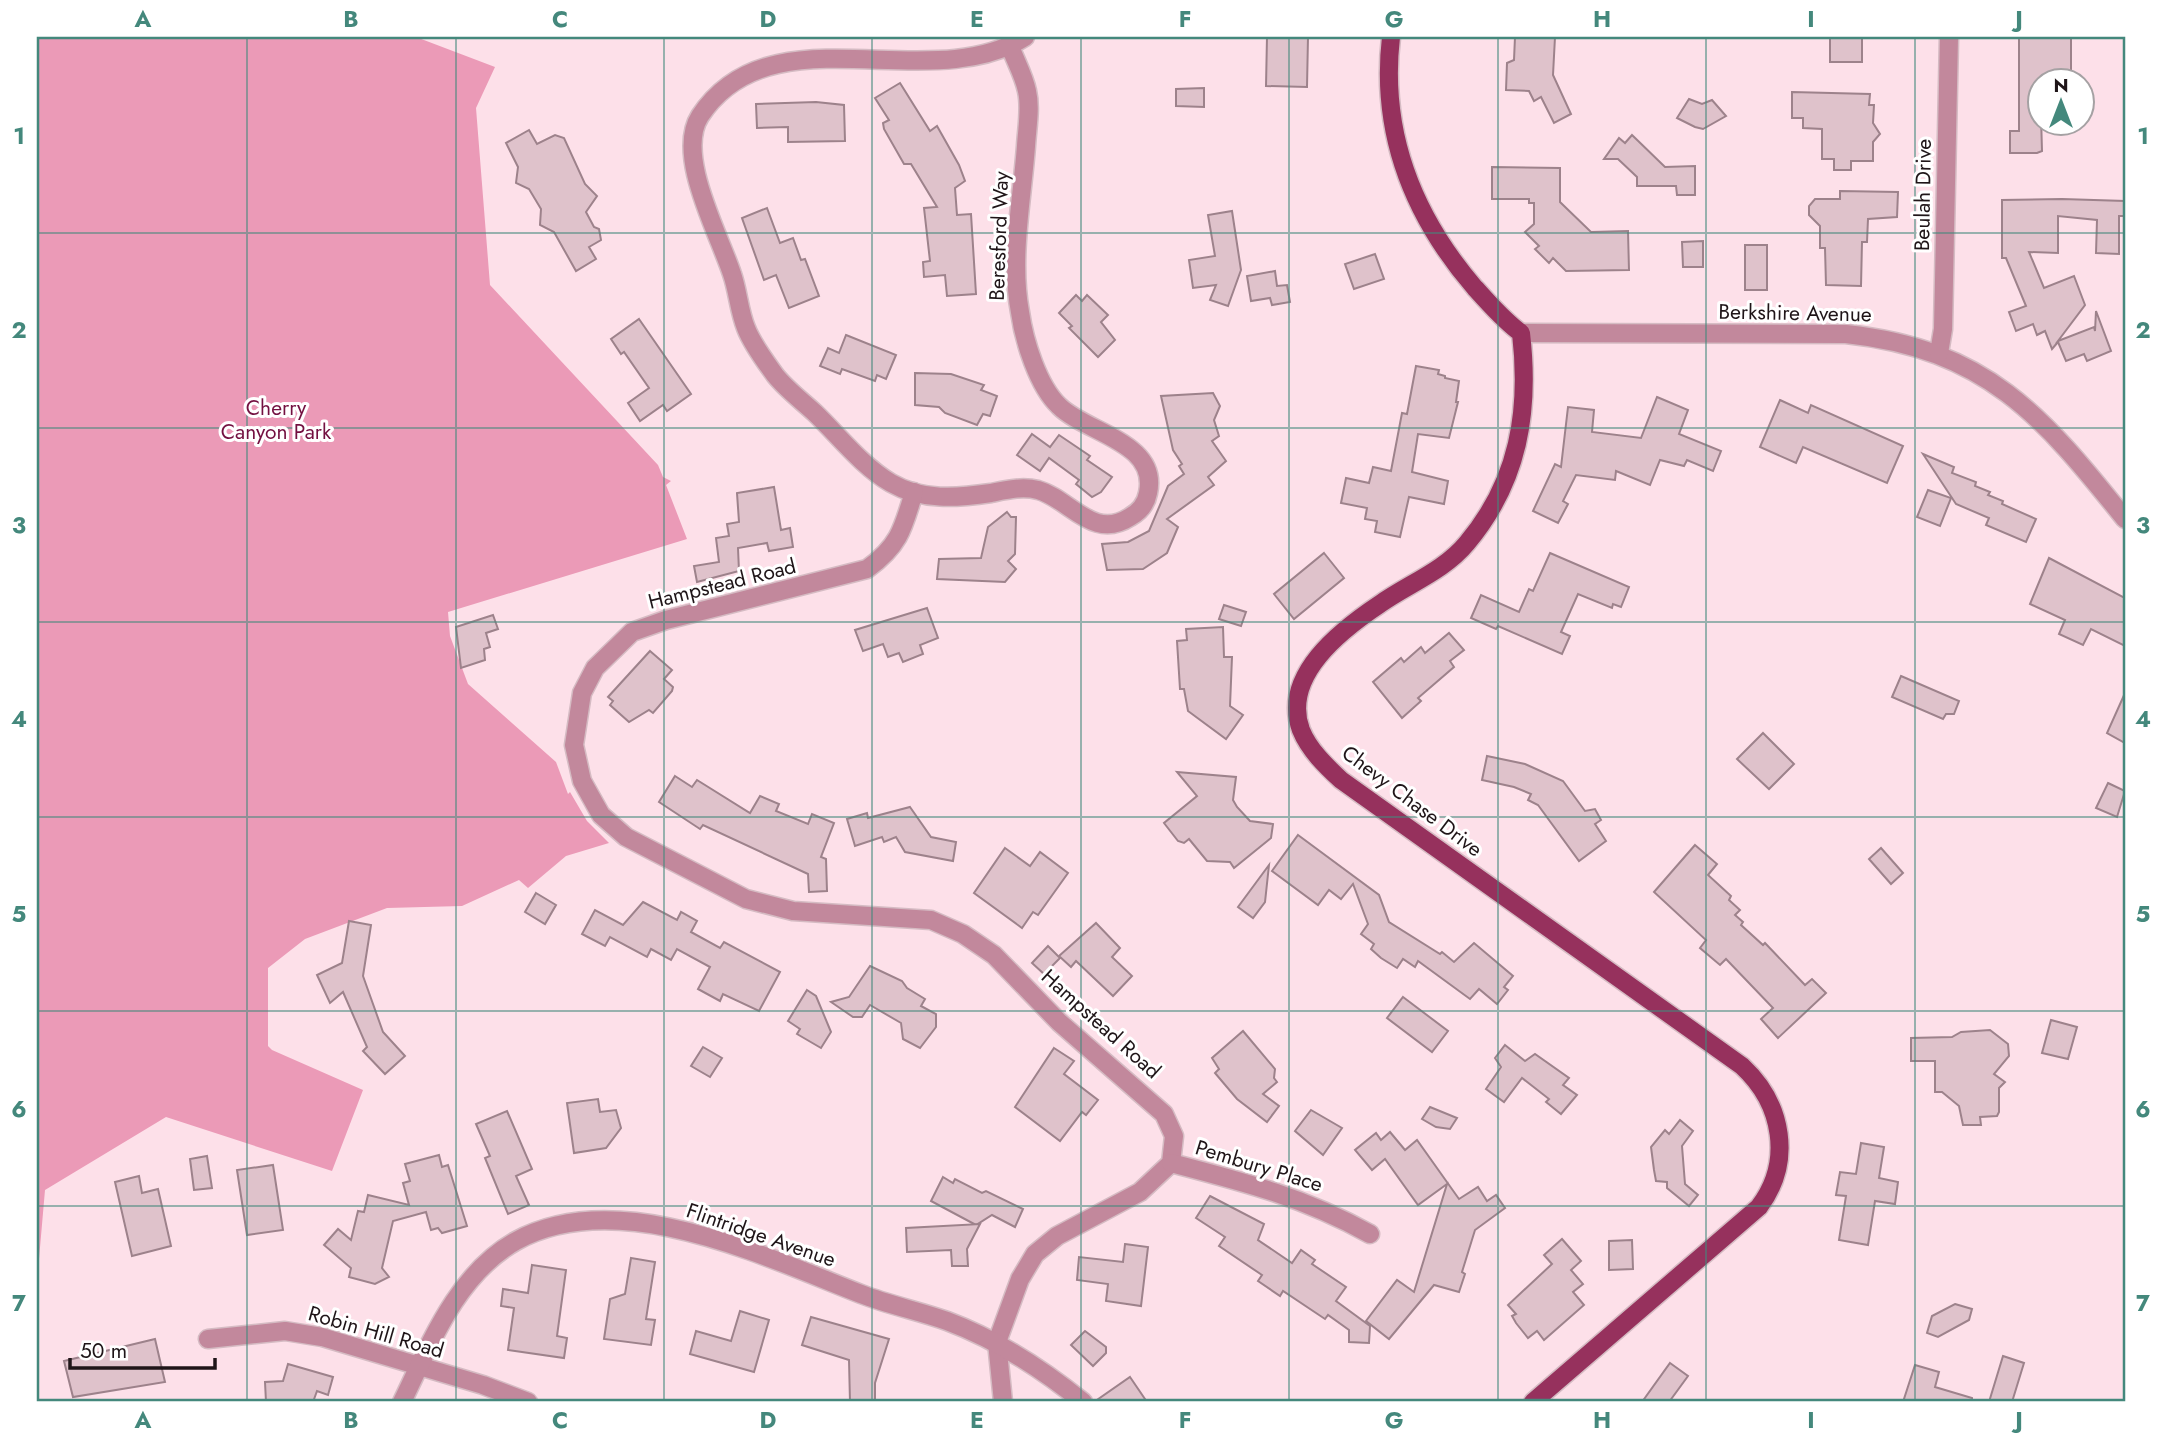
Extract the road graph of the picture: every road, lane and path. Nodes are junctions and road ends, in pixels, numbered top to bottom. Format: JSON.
{"nodes":[{"id":1,"x":1391,"y":37,"type":"edge"},
{"id":2,"x":1948,"y":37,"type":"edge"},
{"id":3,"x":1017,"y":42,"type":"edge"},
{"id":4,"x":1521,"y":333,"type":"junction"},
{"id":5,"x":1940,"y":353,"type":"junction"},
{"id":6,"x":914,"y":492,"type":"junction"},
{"id":7,"x":2125,"y":519,"type":"edge"},
{"id":8,"x":1171,"y":1163,"type":"junction"},
{"id":9,"x":1370,"y":1234,"type":"dead end"},
{"id":10,"x":208,"y":1339,"type":"dead end"},
{"id":11,"x":997,"y":1342,"type":"junction"},
{"id":12,"x":419,"y":1368,"type":"junction"},
{"id":13,"x":402,"y":1402,"type":"edge"},
{"id":14,"x":528,"y":1402,"type":"edge"},
{"id":15,"x":1003,"y":1402,"type":"edge"},
{"id":16,"x":1083,"y":1402,"type":"edge"},
{"id":17,"x":1533,"y":1402,"type":"edge"}],
"edges":[{"from":1,"to":4,"type":"main road"},
{"from":2,"to":5,"type":"street","name":"Beulah Drive"},
{"from":3,"to":6,"type":"street","name":"Beresford Way"},
{"from":3,"to":6,"type":"street"},
{"from":4,"to":5,"type":"street","name":"Berkshire Avenue"},
{"from":4,"to":17,"type":"main road","name":"Chevy Chase Drive"},
{"from":5,"to":7,"type":"street","name":"Berkshire Avenue"},
{"from":6,"to":8,"type":"street","name":"Hampstead Road"},
{"from":8,"to":9,"type":"street","name":"Pembury Place"},
{"from":8,"to":11,"type":"street"},
{"from":10,"to":12,"type":"street","name":"Robin Hill Road"},
{"from":11,"to":12,"type":"street","name":"Flintridge Avenue"},
{"from":11,"to":15,"type":"street"},
{"from":11,"to":16,"type":"street","name":"Flintridge Avenue"},
{"from":12,"to":13,"type":"street","name":"Flintridge Avenue"},
{"from":12,"to":14,"type":"street","name":"Robin Hill Road"}]}
